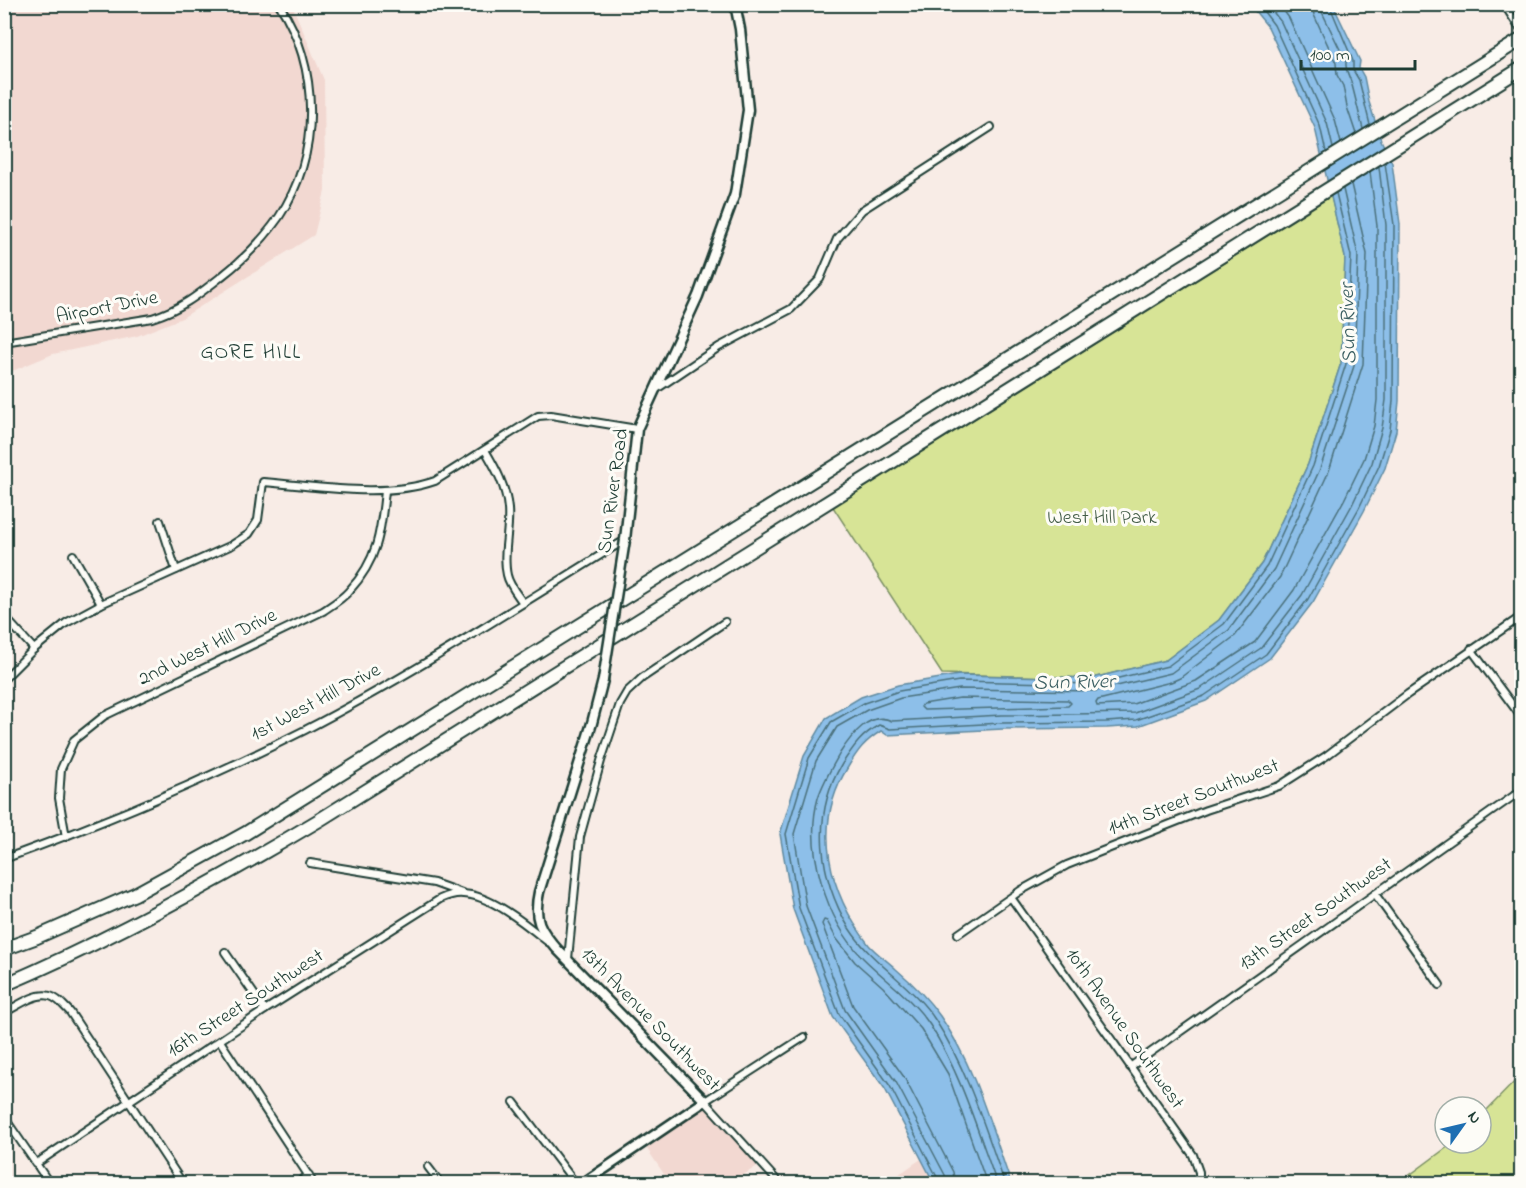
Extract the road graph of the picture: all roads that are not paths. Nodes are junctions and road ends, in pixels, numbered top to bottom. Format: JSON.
{"nodes":[{"id":1,"x":279,"y":4,"type":"edge"},
{"id":2,"x":735,"y":4,"type":"edge"},
{"id":3,"x":1504,"y":4,"type":"edge"},
{"id":4,"x":1521,"y":32,"type":"edge"},
{"id":5,"x":1521,"y":39,"type":"edge"},
{"id":6,"x":1521,"y":68,"type":"edge"},
{"id":7,"x":991,"y":127,"type":"dead end"},
{"id":8,"x":4,"y":342,"type":"edge"},
{"id":9,"x":655,"y":391,"type":"junction"},
{"id":10,"x":637,"y":429,"type":"junction"},
{"id":11,"x":485,"y":450,"type":"junction"},
{"id":12,"x":385,"y":491,"type":"junction"},
{"id":13,"x":160,"y":522,"type":"dead end"},
{"id":14,"x":625,"y":540,"type":"junction"},
{"id":15,"x":73,"y":555,"type":"dead end"},
{"id":16,"x":176,"y":570,"type":"junction"},
{"id":17,"x":523,"y":603,"type":"junction"},
{"id":18,"x":101,"y":604,"type":"junction"},
{"id":19,"x":4,"y":616,"type":"edge"},
{"id":20,"x":1521,"y":616,"type":"edge"},
{"id":21,"x":725,"y":622,"type":"dead end"},
{"id":22,"x":34,"y":649,"type":"junction"},
{"id":23,"x":1471,"y":649,"type":"junction"},
{"id":24,"x":4,"y":679,"type":"edge"},
{"id":25,"x":1521,"y":718,"type":"edge"},
{"id":26,"x":1521,"y":790,"type":"edge"},
{"id":27,"x":66,"y":837,"type":"junction"},
{"id":28,"x":4,"y":858,"type":"edge"},
{"id":29,"x":310,"y":863,"type":"dead end"},
{"id":30,"x":464,"y":894,"type":"junction"},
{"id":31,"x":1376,"y":894,"type":"junction"},
{"id":32,"x":482,"y":898,"type":"joint"},
{"id":33,"x":1012,"y":899,"type":"junction"},
{"id":34,"x":166,"y":907,"type":"junction"},
{"id":35,"x":958,"y":934,"type":"dead end"},
{"id":36,"x":4,"y":949,"type":"edge"},
{"id":37,"x":557,"y":949,"type":"junction"},
{"id":38,"x":225,"y":952,"type":"dead end"},
{"id":39,"x":568,"y":958,"type":"junction"},
{"id":40,"x":4,"y":976,"type":"edge"},
{"id":41,"x":1440,"y":985,"type":"dead end"},
{"id":42,"x":4,"y":986,"type":"edge"},
{"id":43,"x":265,"y":1010,"type":"junction"},
{"id":44,"x":4,"y":1013,"type":"edge"},
{"id":45,"x":804,"y":1037,"type":"dead end"},
{"id":46,"x":220,"y":1041,"type":"junction"},
{"id":47,"x":1130,"y":1067,"type":"junction"},
{"id":48,"x":130,"y":1101,"type":"junction"},
{"id":49,"x":705,"y":1101,"type":"junction"},
{"id":50,"x":514,"y":1102,"type":"dead end"},
{"id":51,"x":4,"y":1117,"type":"edge"},
{"id":52,"x":37,"y":1163,"type":"junction"},
{"id":53,"x":428,"y":1167,"type":"dead end"},
{"id":54,"x":309,"y":1175,"type":"junction"},
{"id":55,"x":50,"y":1184,"type":"edge"},
{"id":56,"x":183,"y":1184,"type":"edge"},
{"id":57,"x":296,"y":1184,"type":"edge"},
{"id":58,"x":314,"y":1184,"type":"edge"},
{"id":59,"x":441,"y":1184,"type":"edge"},
{"id":60,"x":576,"y":1184,"type":"edge"},
{"id":61,"x":582,"y":1184,"type":"edge"},
{"id":62,"x":780,"y":1184,"type":"edge"},
{"id":63,"x":1199,"y":1184,"type":"edge"}],
"edges":[{"from":1,"to":8,"type":"street","name":"Airport Drive"},
{"from":2,"to":9,"type":"street","name":"Sun River Road"},
{"from":3,"to":4,"type":"street"},
{"from":5,"to":36,"type":"highway"},
{"from":6,"to":34,"type":"highway"},
{"from":7,"to":9,"type":"street"},
{"from":9,"to":10,"type":"street","name":"Sun River Road"},
{"from":10,"to":11,"type":"street"},
{"from":10,"to":14,"type":"street","name":"Sun River Road"},
{"from":11,"to":12,"type":"street"},
{"from":11,"to":17,"type":"street"},
{"from":12,"to":16,"type":"street"},
{"from":12,"to":27,"type":"street","name":"2nd West Hill Drive"},
{"from":13,"to":16,"type":"street"},
{"from":14,"to":17,"type":"street","name":"1st West Hill Drive"},
{"from":14,"to":37,"type":"street","name":"Sun River Road","bridge":true},
{"from":15,"to":18,"type":"street"},
{"from":16,"to":18,"type":"street"},
{"from":17,"to":27,"type":"street","name":"1st West Hill Drive"},
{"from":18,"to":22,"type":"street"},
{"from":19,"to":22,"type":"street"},
{"from":20,"to":23,"type":"street","name":"14th Street Southwest"},
{"from":21,"to":39,"type":"street"},
{"from":22,"to":24,"type":"street"},
{"from":23,"to":25,"type":"street"},
{"from":23,"to":33,"type":"street","name":"14th Street Southwest"},
{"from":26,"to":31,"type":"street","name":"13th Street Southwest"},
{"from":27,"to":28,"type":"street","name":"1st West Hill Drive"},
{"from":29,"to":30,"type":"street"},
{"from":30,"to":32,"type":"street","name":"16th Street Southwest"},
{"from":30,"to":43,"type":"street","name":"16th Street Southwest"},
{"from":31,"to":41,"type":"street"},
{"from":31,"to":47,"type":"street","name":"13th Street Southwest"},
{"from":32,"to":37,"type":"street","name":"13th Avenue Southwest"},
{"from":33,"to":35,"type":"street","name":"14th Street Southwest"},
{"from":33,"to":47,"type":"street","name":"10th Avenue Southwest"},
{"from":34,"to":40,"type":"highway"},
{"from":34,"to":42,"type":"highway"},
{"from":37,"to":39,"type":"street","name":"13th Avenue Southwest"},
{"from":38,"to":43,"type":"street"},
{"from":39,"to":49,"type":"street","name":"13th Avenue Southwest"},
{"from":43,"to":46,"type":"street","name":"16th Street Southwest"},
{"from":44,"to":48,"type":"street"},
{"from":45,"to":49,"type":"street"},
{"from":46,"to":48,"type":"street","name":"16th Street Southwest"},
{"from":46,"to":54,"type":"street"},
{"from":47,"to":63,"type":"street","name":"10th Avenue Southwest"},
{"from":48,"to":52,"type":"street","name":"16th Street Southwest"},
{"from":48,"to":56,"type":"street"},
{"from":49,"to":61,"type":"street"},
{"from":49,"to":62,"type":"street","name":"13th Avenue Southwest"},
{"from":50,"to":60,"type":"street"},
{"from":51,"to":52,"type":"street"},
{"from":52,"to":55,"type":"street"},
{"from":53,"to":59,"type":"street"},
{"from":54,"to":57,"type":"street"},
{"from":54,"to":58,"type":"street"}]}
